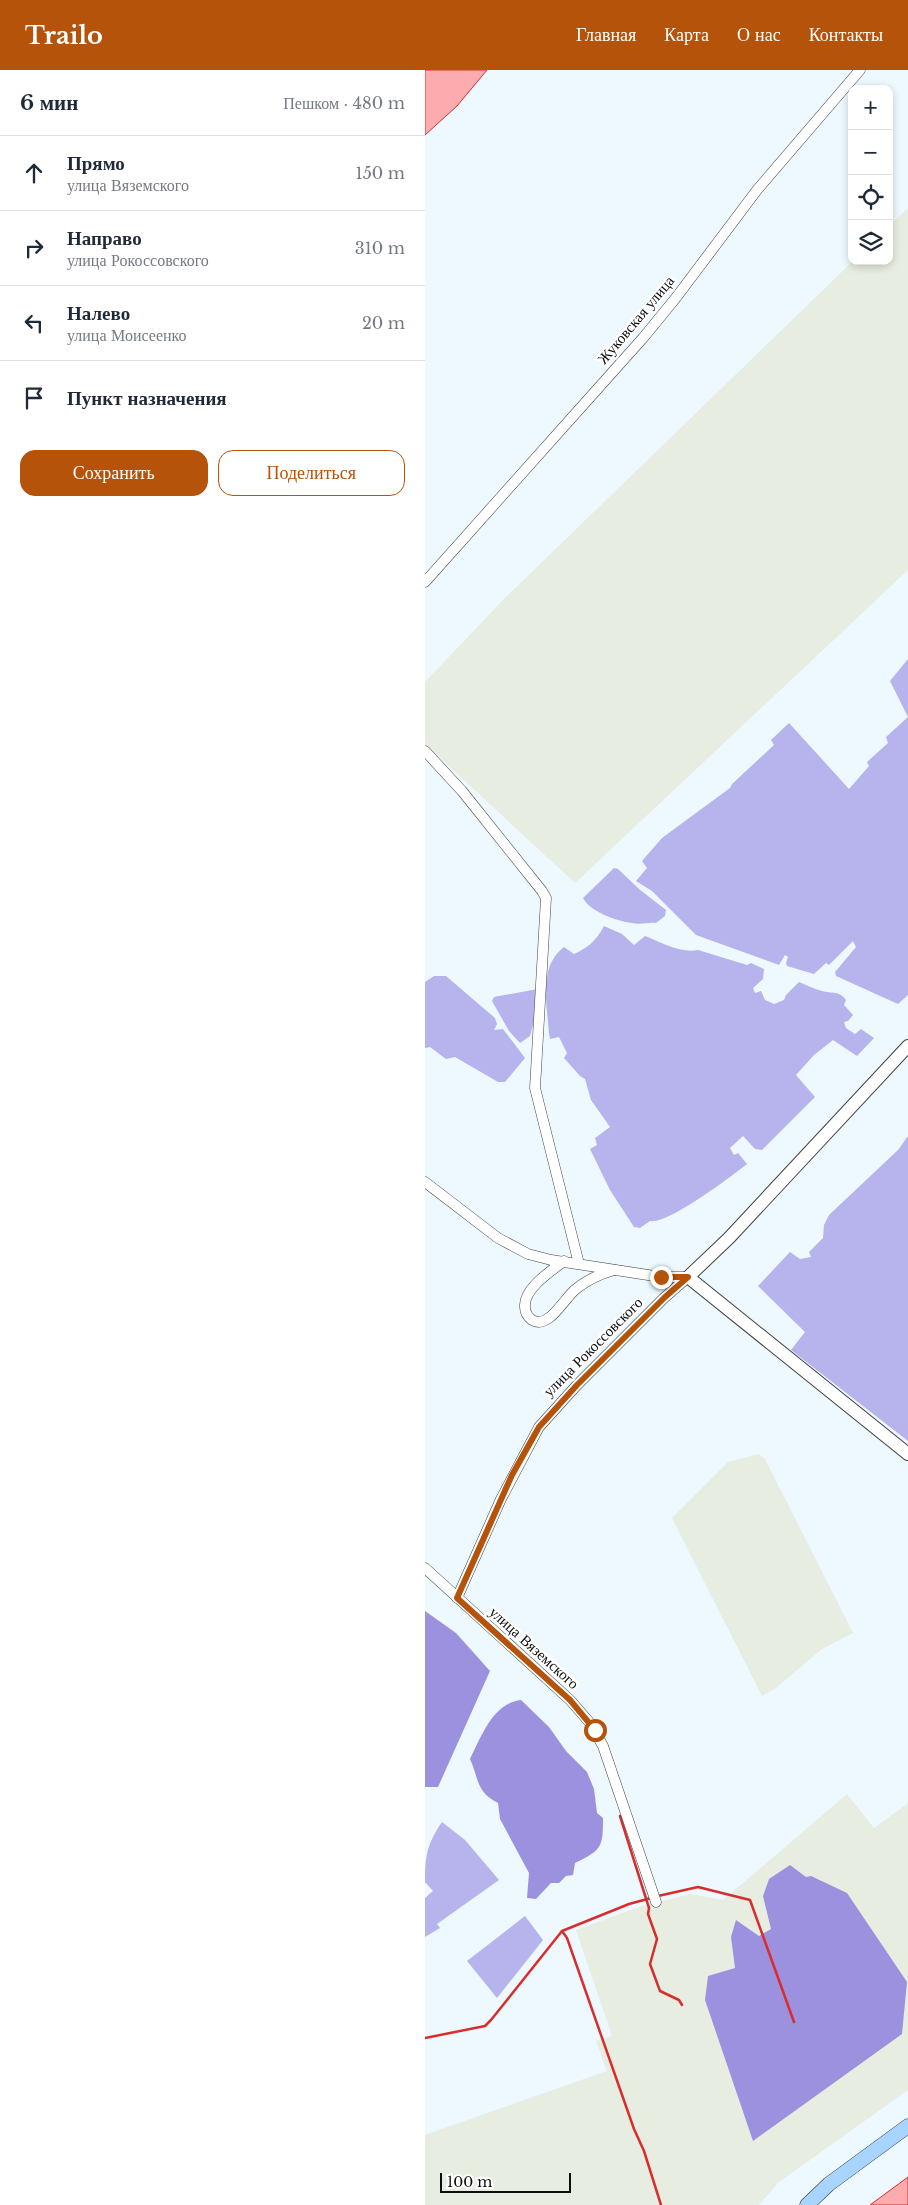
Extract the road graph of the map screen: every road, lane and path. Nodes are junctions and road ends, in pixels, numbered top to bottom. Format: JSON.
{"nodes":[{"id":1,"x":860,"y":70,"type":"edge"},
{"id":2,"x":425,"y":582,"type":"edge"},
{"id":3,"x":425,"y":752,"type":"edge"},
{"id":4,"x":908,"y":1046,"type":"edge"},
{"id":5,"x":425,"y":1182,"type":"edge"},
{"id":6,"x":563,"y":1262,"type":"junction"},
{"id":7,"x":579,"y":1264,"type":"junction"},
{"id":8,"x":615,"y":1270,"type":"junction"},
{"id":9,"x":688,"y":1277,"type":"junction"},
{"id":10,"x":908,"y":1454,"type":"edge"},
{"id":11,"x":425,"y":1568,"type":"edge"},
{"id":12,"x":457,"y":1598,"type":"junction"},
{"id":13,"x":656,"y":1902,"type":"dead end"},
{"id":14,"x":908,"y":2126,"type":"edge"},
{"id":15,"x":807,"y":2205,"type":"edge"}],
"edges":[{"from":1,"to":2,"type":"street","name":"Жуковская улица"},
{"from":3,"to":7,"type":"street"},
{"from":4,"to":9,"type":"street","name":"улица Рокоссовского"},
{"from":5,"to":6,"type":"street"},
{"from":6,"to":7,"type":"street"},
{"from":6,"to":8,"type":"street"},
{"from":7,"to":8,"type":"street"},
{"from":8,"to":9,"type":"street"},
{"from":9,"to":10,"type":"street"},
{"from":9,"to":12,"type":"street","name":"улица Рокоссовского"},
{"from":11,"to":12,"type":"street","name":"улица Вяземского"},
{"from":12,"to":13,"type":"street","name":"улица Вяземского"},
{"from":14,"to":15,"type":"main road"}]}
